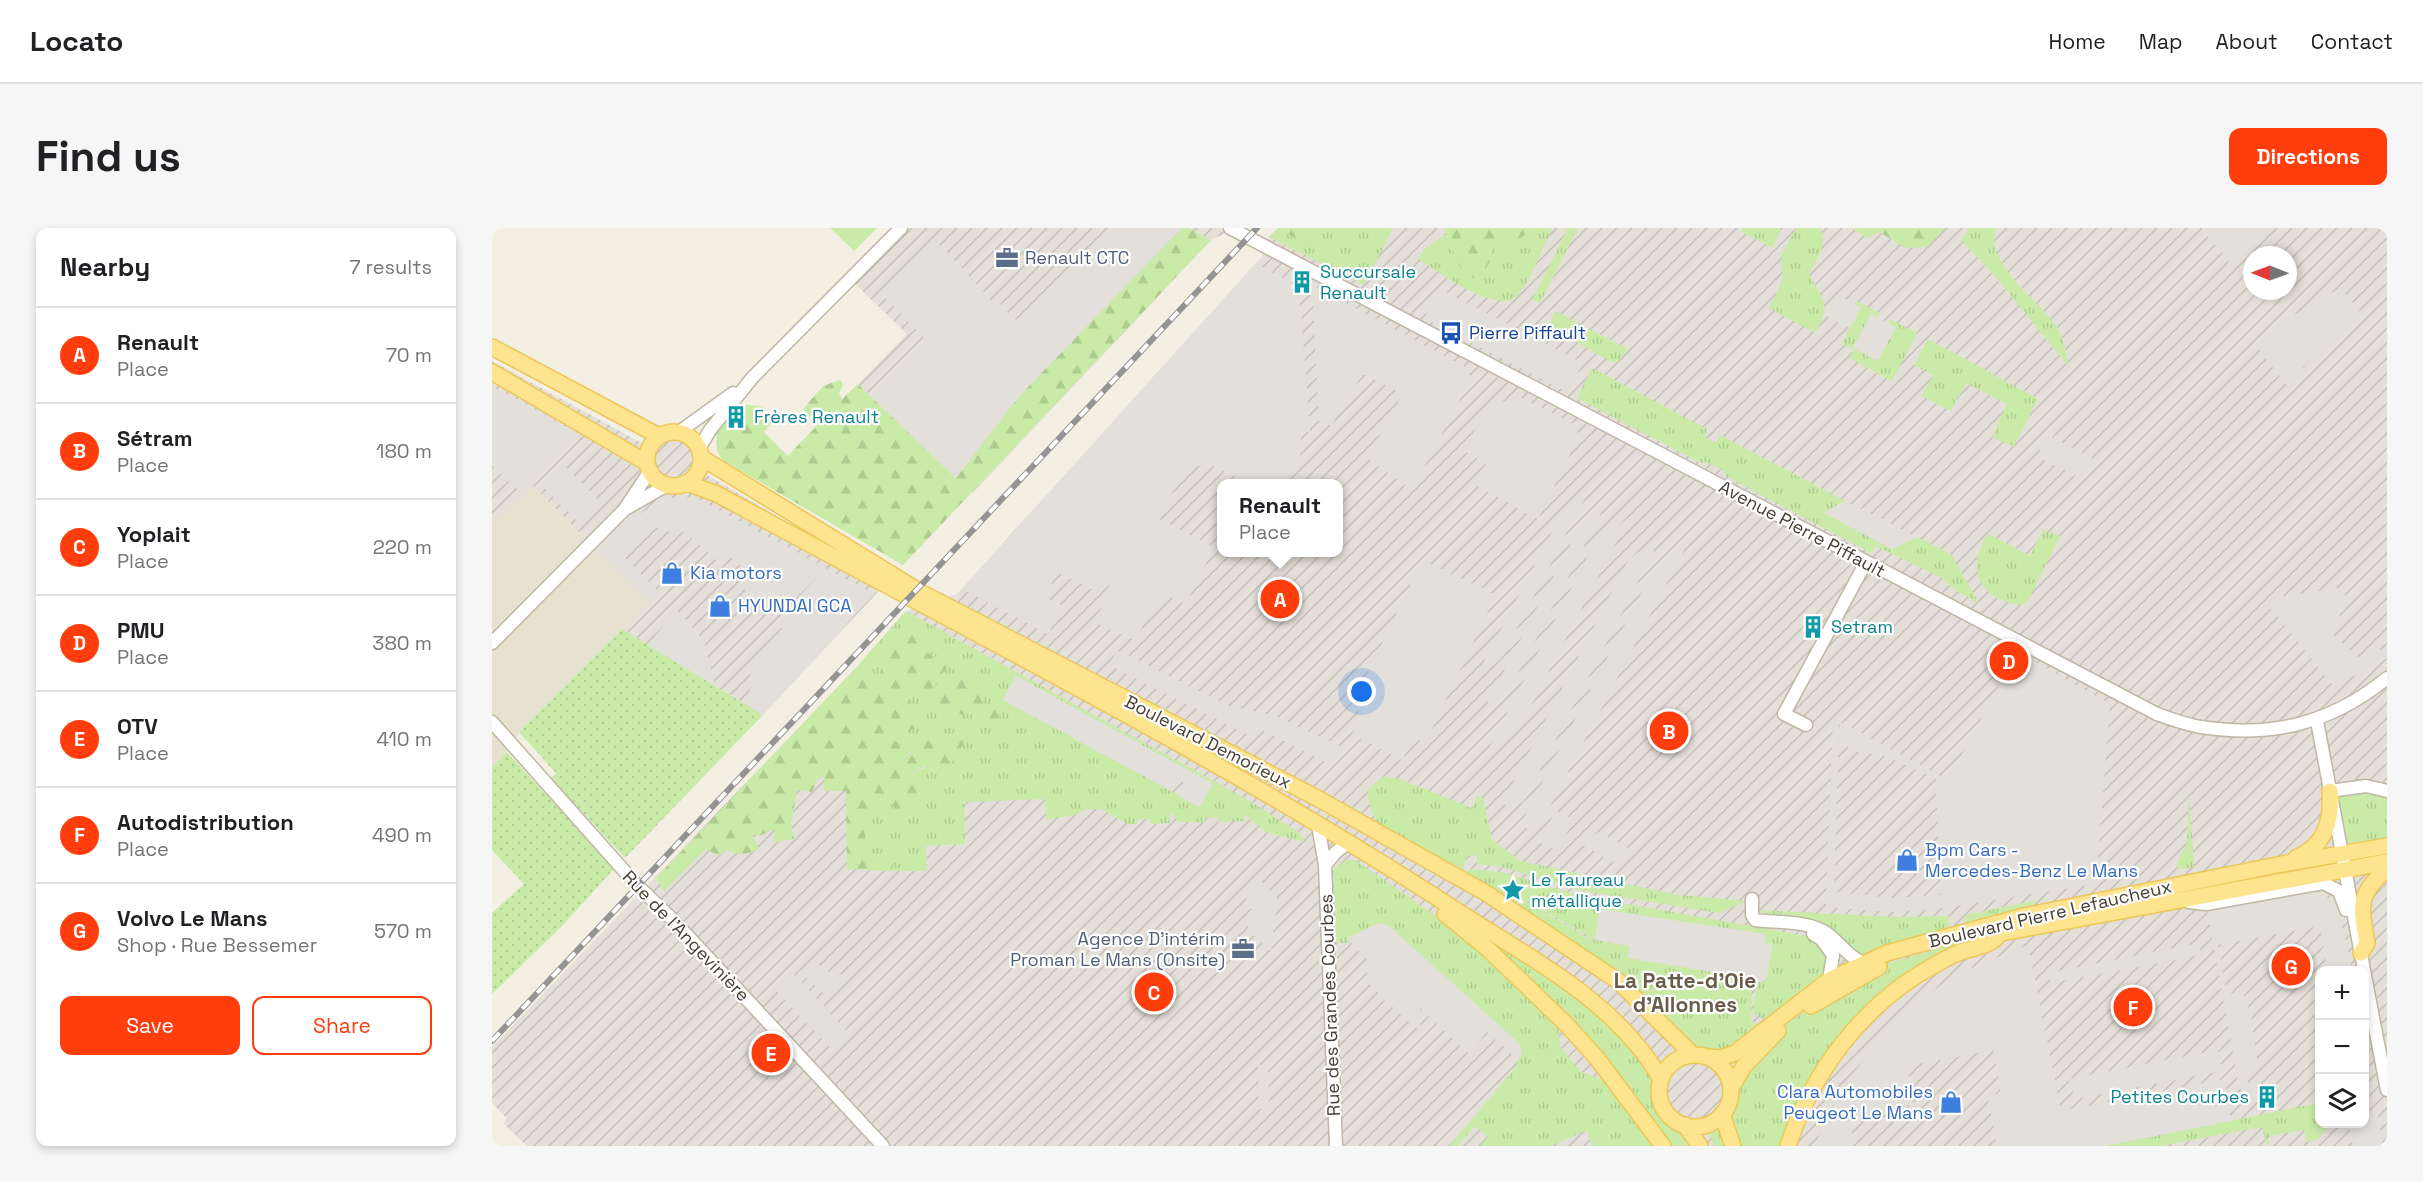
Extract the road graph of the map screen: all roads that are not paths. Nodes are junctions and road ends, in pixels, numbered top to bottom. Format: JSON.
{"nodes":[{"id":1,"x":901,"y":228,"type":"edge"},
{"id":2,"x":1230,"y":228,"type":"edge"},
{"id":3,"x":492,"y":347,"type":"edge"},
{"id":4,"x":492,"y":372,"type":"edge"},
{"id":5,"x":753,"y":377,"type":"junction"},
{"id":6,"x":679,"y":432,"type":"junction"},
{"id":7,"x":659,"y":436,"type":"junction"},
{"id":8,"x":700,"y":454,"type":"junction"},
{"id":9,"x":649,"y":467,"type":"junction"},
{"id":10,"x":687,"y":483,"type":"junction"},
{"id":11,"x":667,"y":485,"type":"junction"},
{"id":12,"x":624,"y":510,"type":"junction"},
{"id":13,"x":1866,"y":562,"type":"junction"},
{"id":14,"x":492,"y":643,"type":"edge"},
{"id":15,"x":2387,"y":678,"type":"edge"},
{"id":16,"x":2317,"y":721,"type":"junction"},
{"id":17,"x":492,"y":722,"type":"edge"},
{"id":18,"x":1806,"y":725,"type":"dead end"},
{"id":19,"x":2330,"y":791,"type":"junction"},
{"id":20,"x":2387,"y":791,"type":"edge"},
{"id":21,"x":1264,"y":792,"type":"junction"},
{"id":22,"x":1318,"y":831,"type":"junction"},
{"id":23,"x":1346,"y":844,"type":"junction"},
{"id":24,"x":2387,"y":846,"type":"edge"},
{"id":25,"x":2342,"y":854,"type":"junction"},
{"id":26,"x":2387,"y":862,"type":"edge"},
{"id":27,"x":2282,"y":864,"type":"junction"},
{"id":28,"x":1325,"y":865,"type":"junction"},
{"id":29,"x":2387,"y":869,"type":"edge"},
{"id":30,"x":2345,"y":870,"type":"junction"},
{"id":31,"x":1752,"y":899,"type":"dead end"},
{"id":32,"x":2173,"y":901,"type":"junction"},
{"id":33,"x":1786,"y":924,"type":"junction"},
{"id":34,"x":2002,"y":932,"type":"junction"},
{"id":35,"x":2361,"y":954,"type":"junction"},
{"id":36,"x":1864,"y":963,"type":"junction"},
{"id":37,"x":2363,"y":966,"type":"edge"},
{"id":38,"x":1829,"y":980,"type":"junction"},
{"id":39,"x":2369,"y":997,"type":"edge"},
{"id":40,"x":1700,"y":1056,"type":"junction"},
{"id":41,"x":1661,"y":1079,"type":"junction"},
{"id":42,"x":1731,"y":1088,"type":"junction"},
{"id":43,"x":2387,"y":1090,"type":"edge"},
{"id":44,"x":1722,"y":1114,"type":"junction"},
{"id":45,"x":1685,"y":1125,"type":"junction"},
{"id":46,"x":883,"y":1146,"type":"edge"},
{"id":47,"x":1336,"y":1146,"type":"edge"},
{"id":48,"x":1663,"y":1146,"type":"edge"},
{"id":49,"x":1700,"y":1146,"type":"edge"},
{"id":50,"x":1733,"y":1146,"type":"edge"},
{"id":51,"x":1788,"y":1146,"type":"edge"}],
"edges":[{"from":1,"to":5,"type":"street"},
{"from":2,"to":13,"type":"street","name":"Avenue Pierre Piffault"},
{"from":3,"to":7,"type":"main road"},
{"from":4,"to":9,"type":"main road"},
{"from":5,"to":6,"type":"street"},
{"from":5,"to":8,"type":"street"},
{"from":6,"to":7,"type":"main road"},
{"from":6,"to":8,"type":"main road"},
{"from":7,"to":9,"type":"main road"},
{"from":8,"to":10,"type":"main road"},
{"from":8,"to":40,"type":"main road","name":"Boulevard Demorieux"},
{"from":9,"to":11,"type":"main road"},
{"from":9,"to":12,"type":"street"},
{"from":10,"to":11,"type":"main road"},
{"from":10,"to":21,"type":"main road","name":"Boulevard Demorieux"},
{"from":11,"to":12,"type":"street"},
{"from":12,"to":14,"type":"street"},
{"from":13,"to":16,"type":"street","name":"Avenue Pierre Piffault"},
{"from":13,"to":18,"type":"street"},
{"from":15,"to":16,"type":"street","name":"Avenue Pierre Piffault"},
{"from":16,"to":19,"type":"street"},
{"from":17,"to":46,"type":"street","name":"Rue de l'Angevinière"},
{"from":19,"to":20,"type":"street"},
{"from":19,"to":25,"type":"street"},
{"from":19,"to":27,"type":"main road"},
{"from":21,"to":22,"type":"main road"},
{"from":21,"to":23,"type":"main road","name":"Boulevard Demorieux"},
{"from":22,"to":23,"type":"main road"},
{"from":22,"to":28,"type":"street","name":"Rue des Grandes Courbes"},
{"from":23,"to":28,"type":"street"},
{"from":23,"to":41,"type":"main road","name":"Boulevard Demorieux"},
{"from":23,"to":48,"type":"main road"},
{"from":24,"to":25,"type":"main road","name":"Boulevard Pierre Lefaucheux"},
{"from":25,"to":27,"type":"main road","name":"Boulevard Pierre Lefaucheux"},
{"from":25,"to":30,"type":"street"},
{"from":26,"to":30,"type":"main road","name":"Boulevard Pierre Lefaucheux"},
{"from":27,"to":36,"type":"main road","name":"Boulevard Pierre Lefaucheux"},
{"from":28,"to":47,"type":"street","name":"Rue des Grandes Courbes"},
{"from":29,"to":35,"type":"main road"},
{"from":30,"to":32,"type":"main road","name":"Boulevard Pierre Lefaucheux"},
{"from":30,"to":35,"type":"street"},
{"from":31,"to":33,"type":"street"},
{"from":32,"to":34,"type":"main road","name":"Boulevard Pierre Lefaucheux"},
{"from":32,"to":35,"type":"street"},
{"from":33,"to":36,"type":"street"},
{"from":33,"to":38,"type":"street"},
{"from":34,"to":42,"type":"main road","name":"Boulevard Pierre Lefaucheux"},
{"from":34,"to":51,"type":"main road"},
{"from":35,"to":37,"type":"street"},
{"from":36,"to":38,"type":"main road","name":"Boulevard Pierre Lefaucheux"},
{"from":38,"to":40,"type":"main road","name":"Boulevard Pierre Lefaucheux"},
{"from":39,"to":43,"type":"street"},
{"from":40,"to":41,"type":"main road"},
{"from":40,"to":42,"type":"main road"},
{"from":41,"to":45,"type":"main road"},
{"from":42,"to":44,"type":"main road"},
{"from":44,"to":45,"type":"main road"},
{"from":44,"to":50,"type":"main road"},
{"from":45,"to":49,"type":"main road"}]}
